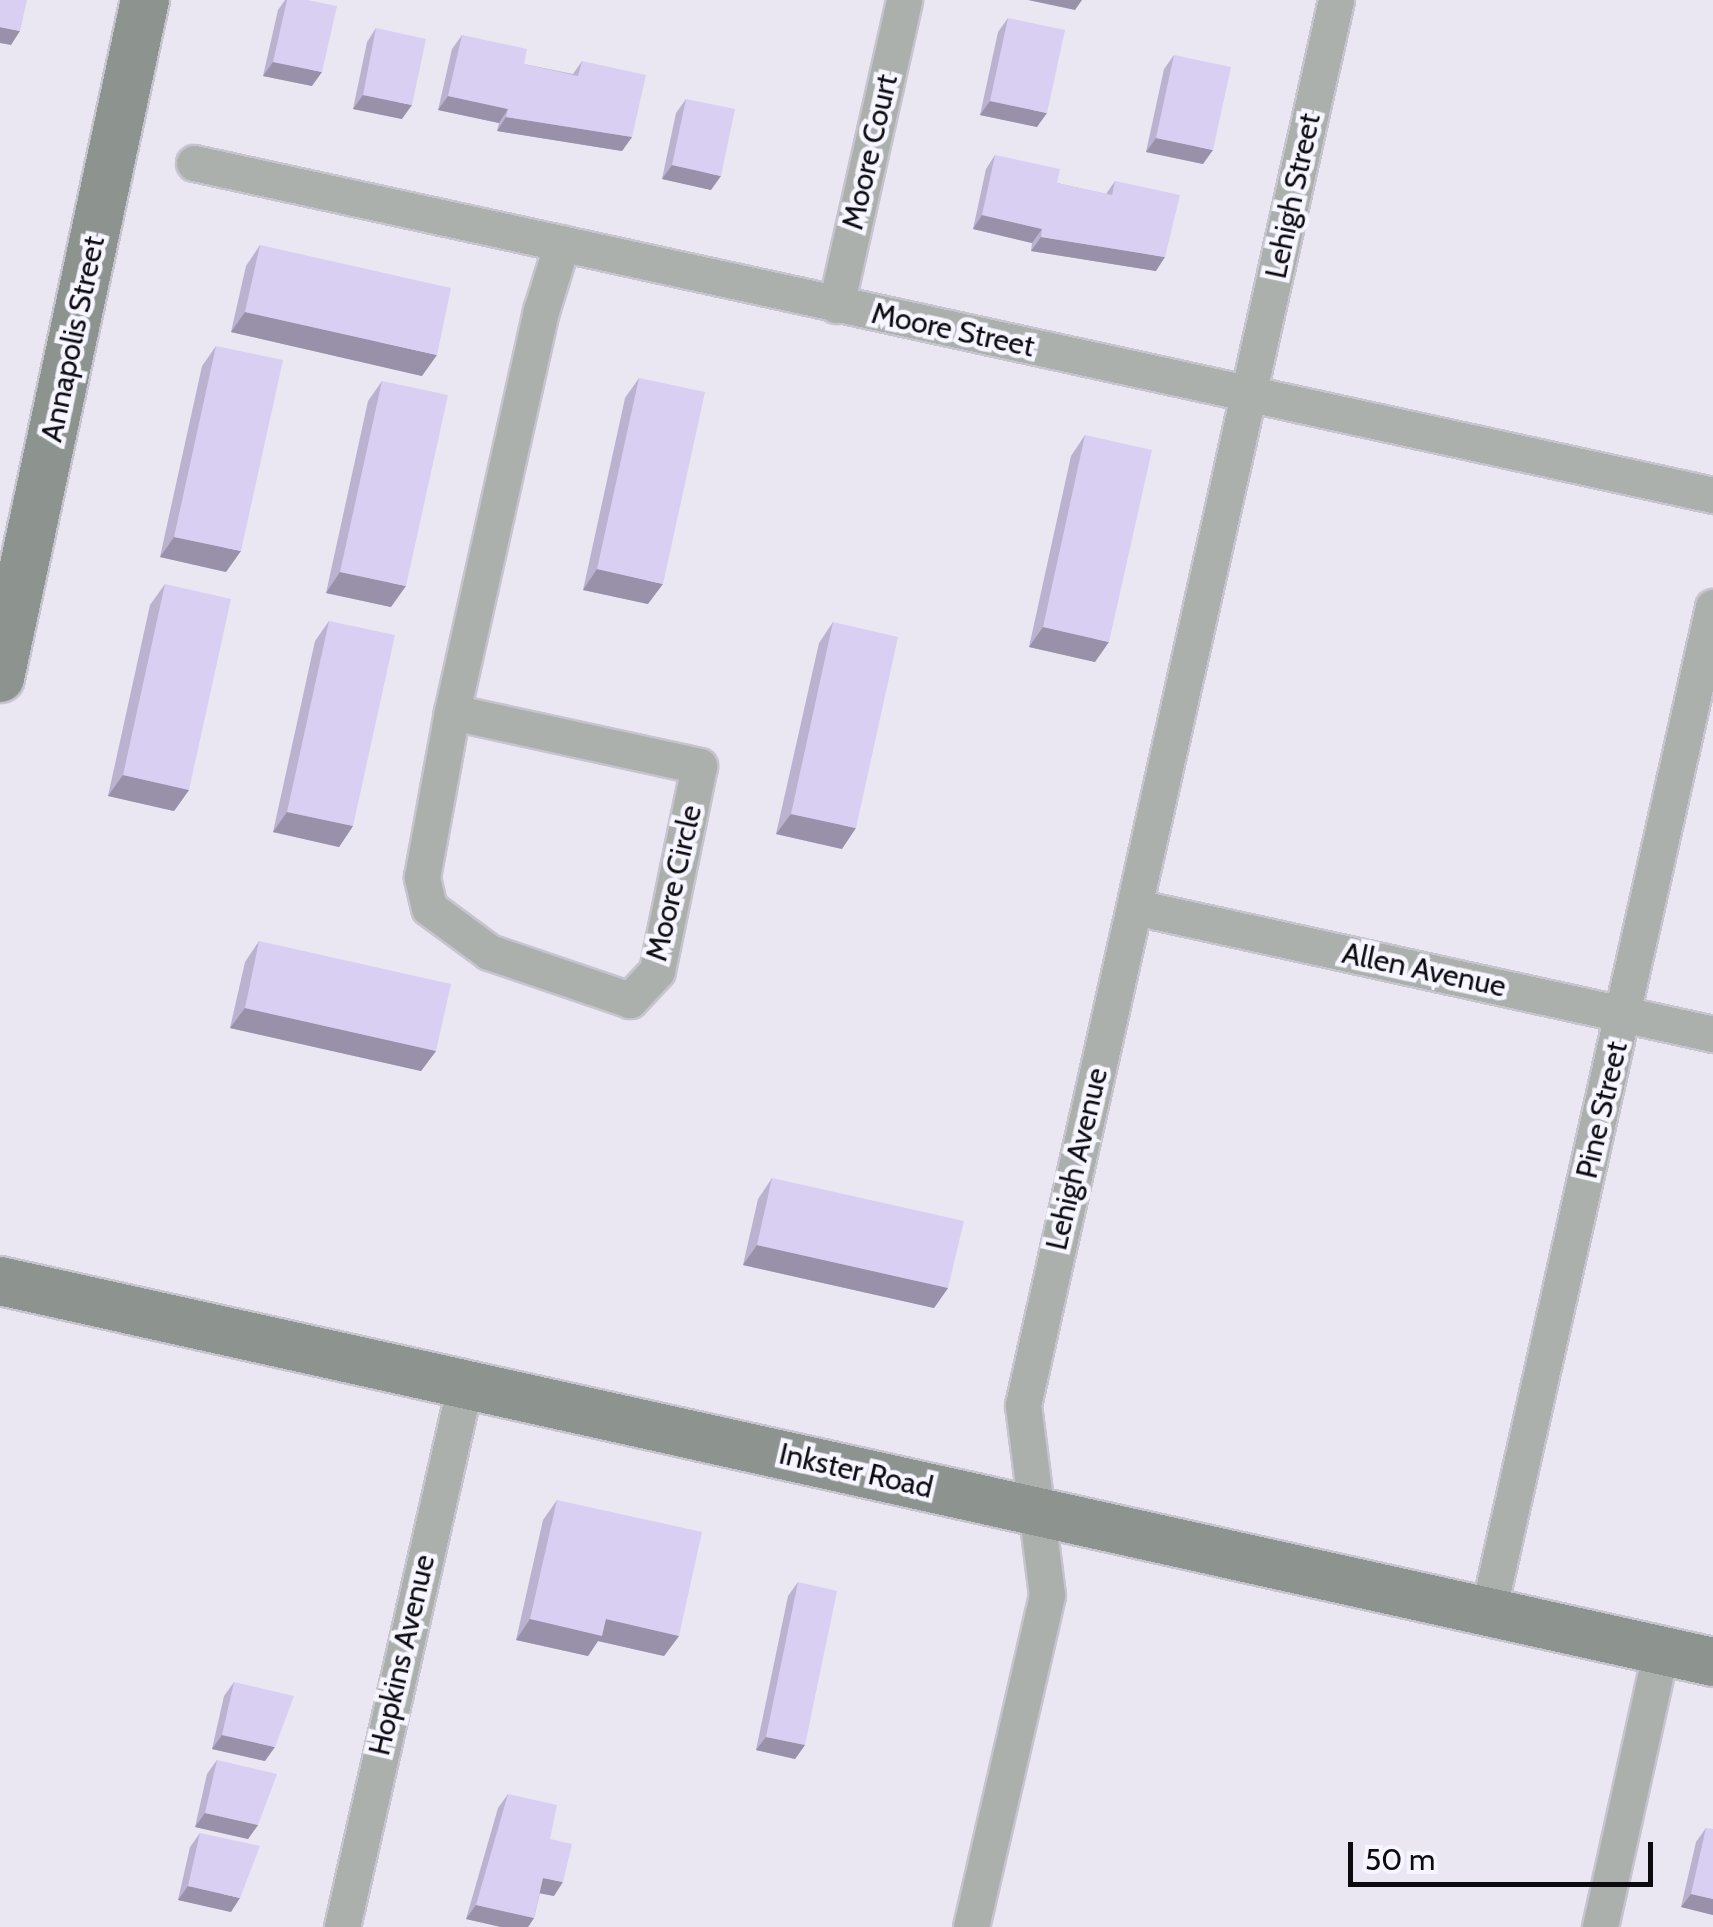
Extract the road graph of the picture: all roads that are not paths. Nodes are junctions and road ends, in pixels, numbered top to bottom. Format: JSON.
{"nodes":[{"id":1,"x":145,"y":0,"type":"edge"},
{"id":2,"x":904,"y":0,"type":"edge"},
{"id":3,"x":1336,"y":0,"type":"edge"},
{"id":4,"x":194,"y":163,"type":"dead end"},
{"id":5,"x":562,"y":243,"type":"junction"},
{"id":6,"x":836,"y":305,"type":"junction"},
{"id":7,"x":1250,"y":392,"type":"junction"},
{"id":8,"x":1713,"y":495,"type":"edge"},
{"id":9,"x":1713,"y":607,"type":"edge"},
{"id":10,"x":0,"y":678,"type":"edge"},
{"id":11,"x":452,"y":712,"type":"junction"},
{"id":12,"x":1135,"y":907,"type":"junction"},
{"id":13,"x":1624,"y":1014,"type":"junction"},
{"id":14,"x":1713,"y":1034,"type":"edge"},
{"id":15,"x":0,"y":1281,"type":"edge"},
{"id":16,"x":465,"y":1384,"type":"junction"},
{"id":17,"x":1032,"y":1510,"type":"junction"},
{"id":18,"x":1488,"y":1612,"type":"junction"},
{"id":19,"x":1661,"y":1650,"type":"junction"},
{"id":20,"x":1713,"y":1662,"type":"edge"},
{"id":21,"x":342,"y":1927,"type":"edge"},
{"id":22,"x":971,"y":1927,"type":"edge"},
{"id":23,"x":1600,"y":1927,"type":"edge"}],
"edges":[{"from":1,"to":10,"type":"main road","name":"Annapolis Street"},
{"from":2,"to":6,"type":"street","name":"Moore Court"},
{"from":3,"to":7,"type":"street","name":"Lehigh Street"},
{"from":4,"to":5,"type":"street","name":"Moore Street"},
{"from":5,"to":6,"type":"street","name":"Moore Street"},
{"from":5,"to":11,"type":"street","name":"Moore Circle"},
{"from":6,"to":7,"type":"street","name":"Moore Street"},
{"from":7,"to":8,"type":"street","name":"Moore Street"},
{"from":7,"to":12,"type":"street","name":"Lehigh Avenue"},
{"from":9,"to":13,"type":"street","name":"Pine Street"},
{"from":11,"to":11,"type":"street","name":"Moore Circle"},
{"from":12,"to":13,"type":"street","name":"Allen Avenue"},
{"from":12,"to":17,"type":"street","name":"Lehigh Avenue"},
{"from":13,"to":14,"type":"street","name":"Allen Avenue"},
{"from":13,"to":18,"type":"street","name":"Pine Street"},
{"from":15,"to":16,"type":"main road","name":"Inkster Road"},
{"from":16,"to":17,"type":"main road","name":"Inkster Road"},
{"from":16,"to":21,"type":"street","name":"Hopkins Avenue"},
{"from":17,"to":18,"type":"main road","name":"Inkster Road"},
{"from":17,"to":22,"type":"street","name":"Lehigh Avenue"},
{"from":18,"to":19,"type":"main road","name":"Inkster Road"},
{"from":19,"to":20,"type":"main road","name":"Inkster Road"},
{"from":19,"to":23,"type":"street"}]}
